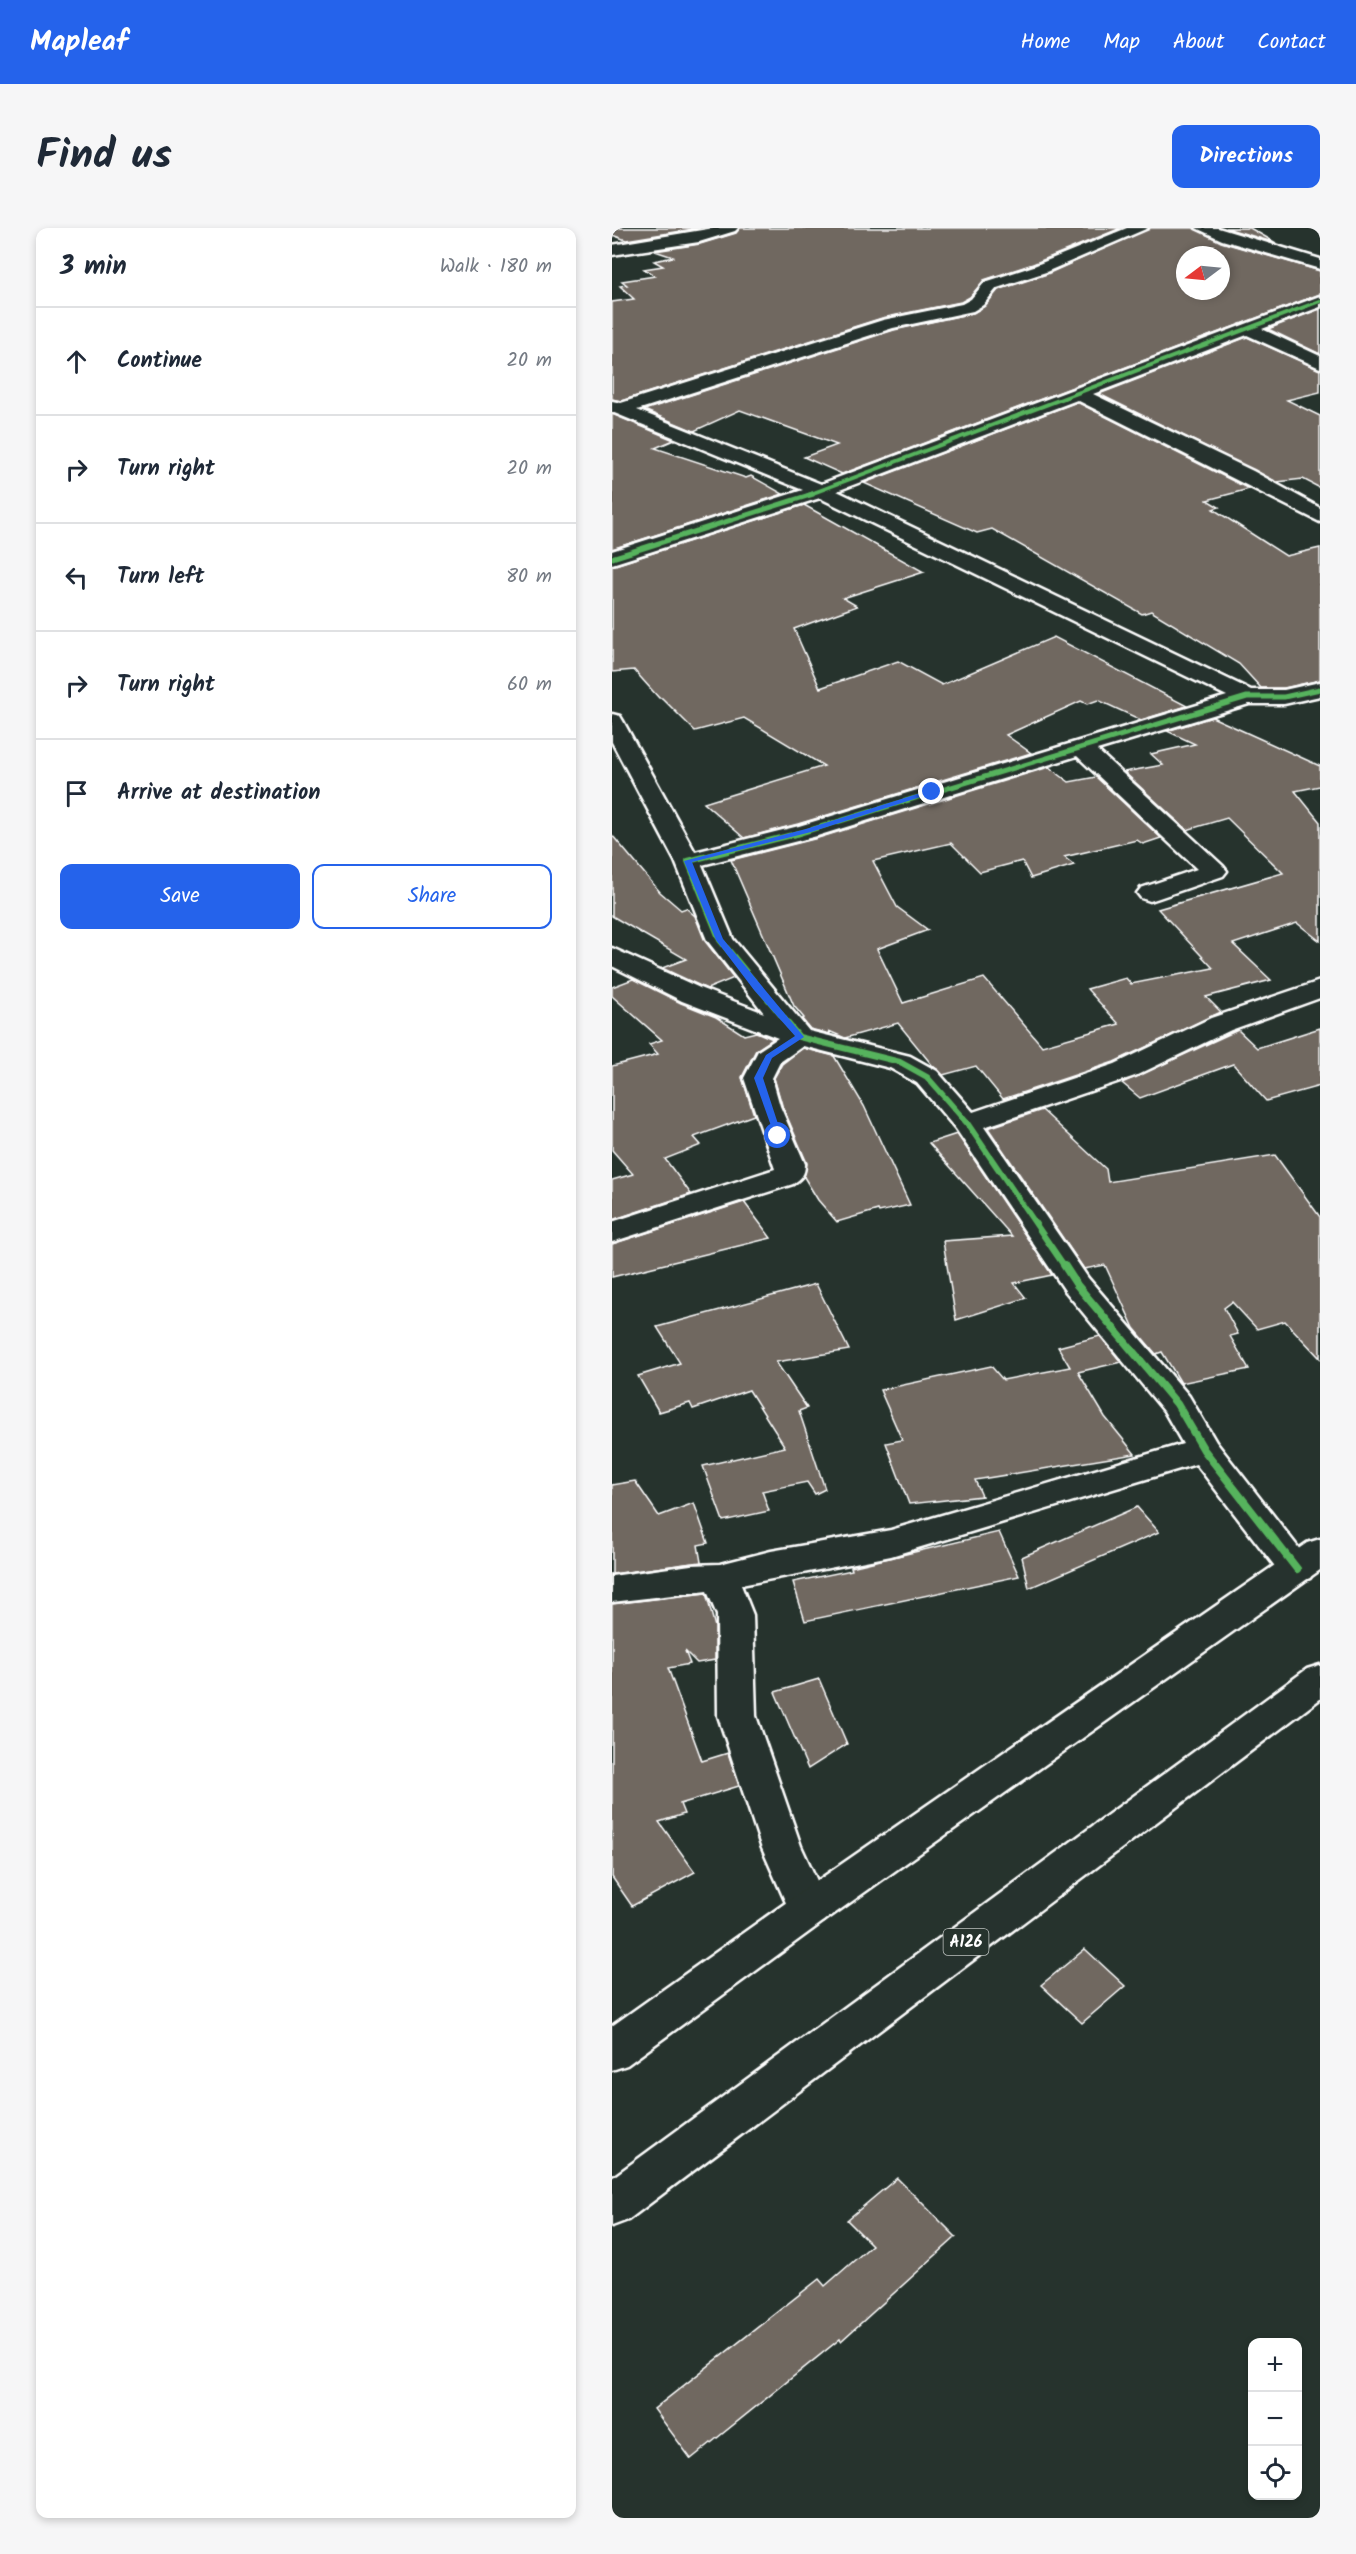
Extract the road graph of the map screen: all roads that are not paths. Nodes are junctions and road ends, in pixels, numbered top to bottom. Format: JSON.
{"nodes":[{"id":1,"x":730,"y":228,"type":"edge"},
{"id":2,"x":1140,"y":228,"type":"edge"},
{"id":3,"x":1204,"y":228,"type":"edge"},
{"id":4,"x":612,"y":250,"type":"edge"},
{"id":5,"x":1320,"y":264,"type":"edge"},
{"id":6,"x":1320,"y":301,"type":"edge"},
{"id":7,"x":1248,"y":328,"type":"junction"},
{"id":8,"x":1320,"y":363,"type":"edge"},
{"id":9,"x":1078,"y":393,"type":"junction"},
{"id":10,"x":616,"y":408,"type":"edge"},
{"id":11,"x":821,"y":491,"type":"junction"},
{"id":12,"x":1320,"y":516,"type":"edge"},
{"id":13,"x":612,"y":558,"type":"edge"},
{"id":14,"x":1320,"y":689,"type":"edge"},
{"id":15,"x":1247,"y":697,"type":"junction"},
{"id":16,"x":612,"y":721,"type":"edge"},
{"id":17,"x":1080,"y":747,"type":"junction"},
{"id":18,"x":688,"y":861,"type":"junction"},
{"id":19,"x":1150,"y":893,"type":"dead end"},
{"id":20,"x":612,"y":956,"type":"edge"},
{"id":21,"x":1320,"y":989,"type":"edge"},
{"id":22,"x":800,"y":1037,"type":"junction"},
{"id":23,"x":967,"y":1123,"type":"junction"},
{"id":24,"x":612,"y":1232,"type":"edge"},
{"id":25,"x":1204,"y":1450,"type":"junction"},
{"id":26,"x":1308,"y":1561,"type":"edge"},
{"id":27,"x":720,"y":1577,"type":"junction"},
{"id":28,"x":612,"y":1589,"type":"edge"},
{"id":29,"x":1320,"y":1679,"type":"edge"},
{"id":30,"x":809,"y":1910,"type":"junction"},
{"id":31,"x":612,"y":2052,"type":"edge"},
{"id":32,"x":612,"y":2205,"type":"edge"}],
"edges":[{"from":1,"to":4,"type":"main road"},
{"from":2,"to":10,"type":"main road"},
{"from":3,"to":5,"type":"main road"},
{"from":6,"to":7,"type":"main road"},
{"from":7,"to":8,"type":"main road"},
{"from":7,"to":9,"type":"main road"},
{"from":9,"to":11,"type":"main road"},
{"from":9,"to":12,"type":"main road"},
{"from":10,"to":11,"type":"main road"},
{"from":11,"to":13,"type":"main road"},
{"from":11,"to":15,"type":"main road"},
{"from":14,"to":15,"type":"main road"},
{"from":15,"to":17,"type":"main road"},
{"from":16,"to":18,"type":"main road"},
{"from":17,"to":18,"type":"main road"},
{"from":17,"to":19,"type":"main road"},
{"from":18,"to":22,"type":"main road"},
{"from":20,"to":22,"type":"main road"},
{"from":21,"to":23,"type":"main road"},
{"from":22,"to":23,"type":"main road"},
{"from":22,"to":24,"type":"main road"},
{"from":23,"to":25,"type":"main road"},
{"from":25,"to":26,"type":"main road"},
{"from":25,"to":27,"type":"main road"},
{"from":26,"to":30,"type":"main road"},
{"from":27,"to":28,"type":"main road"},
{"from":27,"to":30,"type":"main road"},
{"from":29,"to":32,"type":"main road","number":"A126"},
{"from":30,"to":31,"type":"main road"}]}
